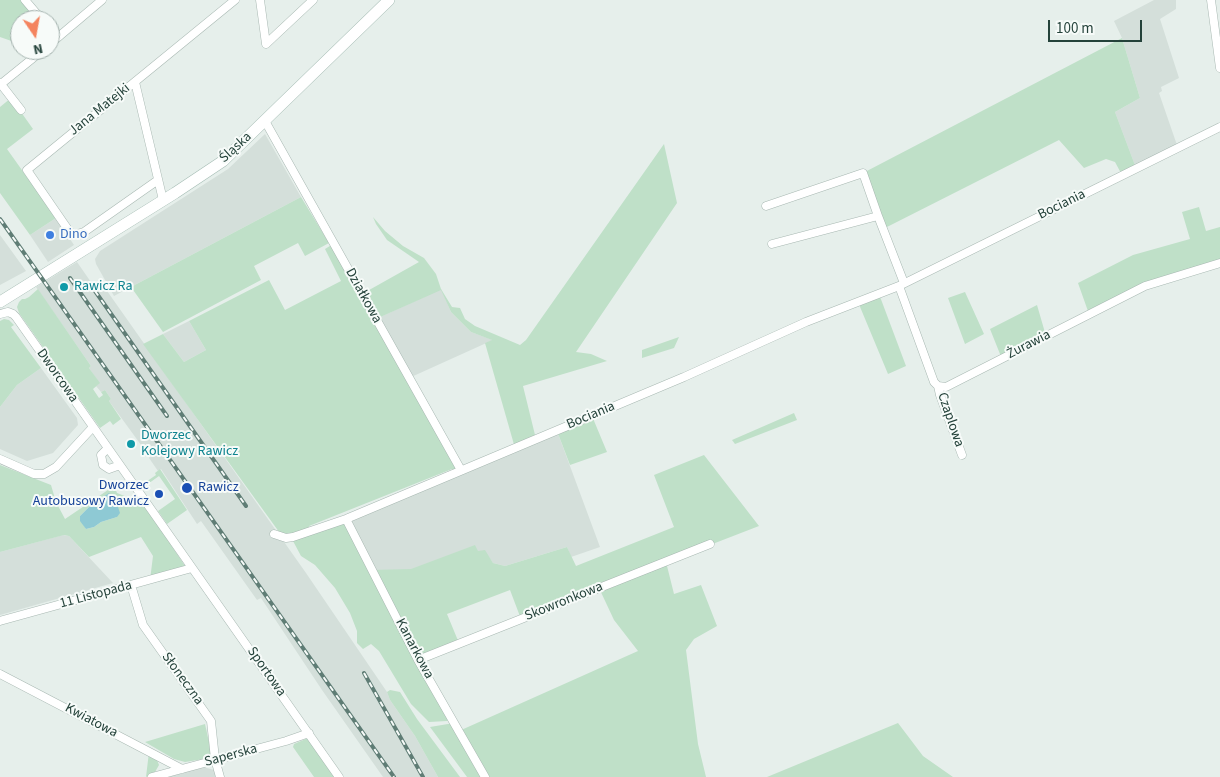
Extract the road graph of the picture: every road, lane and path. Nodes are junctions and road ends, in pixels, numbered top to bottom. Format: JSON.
{"nodes":[{"id":1,"x":25,"y":0,"type":"edge"},
{"id":2,"x":102,"y":0,"type":"edge"},
{"id":3,"x":235,"y":0,"type":"edge"},
{"id":4,"x":260,"y":0,"type":"edge"},
{"id":5,"x":313,"y":0,"type":"edge"},
{"id":6,"x":389,"y":0,"type":"edge"},
{"id":7,"x":1212,"y":0,"type":"edge"},
{"id":8,"x":34,"y":10,"type":"edge"},
{"id":9,"x":60,"y":35,"type":"edge"},
{"id":10,"x":31,"y":60,"type":"edge"},
{"id":11,"x":1220,"y":68,"type":"edge"},
{"id":12,"x":135,"y":82,"type":"junction"},
{"id":13,"x":1,"y":84,"type":"edge"},
{"id":14,"x":21,"y":110,"type":"dead end"},
{"id":15,"x":265,"y":121,"type":"junction"},
{"id":16,"x":1220,"y":127,"type":"edge"},
{"id":17,"x":158,"y":180,"type":"junction"},
{"id":18,"x":163,"y":200,"type":"junction"},
{"id":19,"x":766,"y":206,"type":"dead end"},
{"id":20,"x":878,"y":216,"type":"junction"},
{"id":21,"x":772,"y":244,"type":"dead end"},
{"id":22,"x":1220,"y":263,"type":"edge"},
{"id":23,"x":902,"y":285,"type":"junction"},
{"id":24,"x":0,"y":302,"type":"edge"},
{"id":25,"x":0,"y":314,"type":"edge"},
{"id":26,"x":938,"y":386,"type":"junction"},
{"id":27,"x":93,"y":428,"type":"junction"},
{"id":28,"x":108,"y":448,"type":"junction"},
{"id":29,"x":962,"y":455,"type":"dead end"},
{"id":30,"x":0,"y":459,"type":"edge"},
{"id":31,"x":120,"y":465,"type":"junction"},
{"id":32,"x":461,"y":470,"type":"junction"},
{"id":33,"x":346,"y":519,"type":"junction"},
{"id":34,"x":274,"y":534,"type":"dead end"},
{"id":35,"x":710,"y":544,"type":"dead end"},
{"id":36,"x":192,"y":568,"type":"junction"},
{"id":37,"x":131,"y":586,"type":"junction"},
{"id":38,"x":0,"y":621,"type":"edge"},
{"id":39,"x":418,"y":660,"type":"junction"},
{"id":40,"x":0,"y":674,"type":"edge"},
{"id":41,"x":309,"y":733,"type":"junction"},
{"id":42,"x":215,"y":760,"type":"junction"},
{"id":43,"x":182,"y":769,"type":"junction"},
{"id":44,"x":152,"y":777,"type":"edge"},
{"id":45,"x":220,"y":777,"type":"edge"},
{"id":46,"x":339,"y":777,"type":"edge"},
{"id":47,"x":485,"y":777,"type":"edge"}],
"edges":[{"from":1,"to":8,"type":"street"},
{"from":2,"to":9,"type":"street"},
{"from":3,"to":12,"type":"street","name":"Jana Matejki"},
{"from":4,"to":5,"type":"street"},
{"from":6,"to":15,"type":"street","name":"Śląska"},
{"from":7,"to":11,"type":"street"},
{"from":10,"to":13,"type":"street"},
{"from":12,"to":17,"type":"street"},
{"from":12,"to":17,"type":"street","name":"Jana Matejki"},
{"from":13,"to":14,"type":"street"},
{"from":15,"to":18,"type":"street","name":"Śląska"},
{"from":15,"to":32,"type":"street","name":"Działkowa"},
{"from":16,"to":23,"type":"street","name":"Bociania"},
{"from":17,"to":18,"type":"street"},
{"from":18,"to":24,"type":"street","name":"Śląska"},
{"from":19,"to":20,"type":"street"},
{"from":20,"to":21,"type":"street"},
{"from":20,"to":23,"type":"street"},
{"from":22,"to":26,"type":"street","name":"Żurawia"},
{"from":23,"to":26,"type":"street"},
{"from":23,"to":32,"type":"street","name":"Bociania"},
{"from":25,"to":27,"type":"street","name":"Dworcowa"},
{"from":26,"to":29,"type":"street","name":"Czaplowa"},
{"from":27,"to":28,"type":"street","name":"Dworcowa"},
{"from":27,"to":30,"type":"street"},
{"from":28,"to":31,"type":"street","name":"Dworcowa"},
{"from":28,"to":31,"type":"street"},
{"from":31,"to":36,"type":"street","name":"Dworcowa"},
{"from":32,"to":33,"type":"street","name":"Bociania"},
{"from":33,"to":34,"type":"street","name":"Bociania"},
{"from":33,"to":39,"type":"street","name":"Kanarkowa"},
{"from":35,"to":39,"type":"street","name":"Skowronkowa"},
{"from":36,"to":37,"type":"street","name":"11 Listopada"},
{"from":36,"to":41,"type":"street","name":"Sportowa"},
{"from":37,"to":38,"type":"street","name":"11 Listopada"},
{"from":37,"to":42,"type":"street","name":"Słoneczna"},
{"from":39,"to":47,"type":"street","name":"Kanarkowa"},
{"from":40,"to":43,"type":"street","name":"Kwiatowa"},
{"from":41,"to":42,"type":"street","name":"Saperska"},
{"from":41,"to":46,"type":"street","name":"Sportowa"},
{"from":42,"to":43,"type":"street","name":"Saperska"},
{"from":42,"to":45,"type":"street","name":"Słoneczna"},
{"from":43,"to":44,"type":"street","name":"Saperska"}]}
